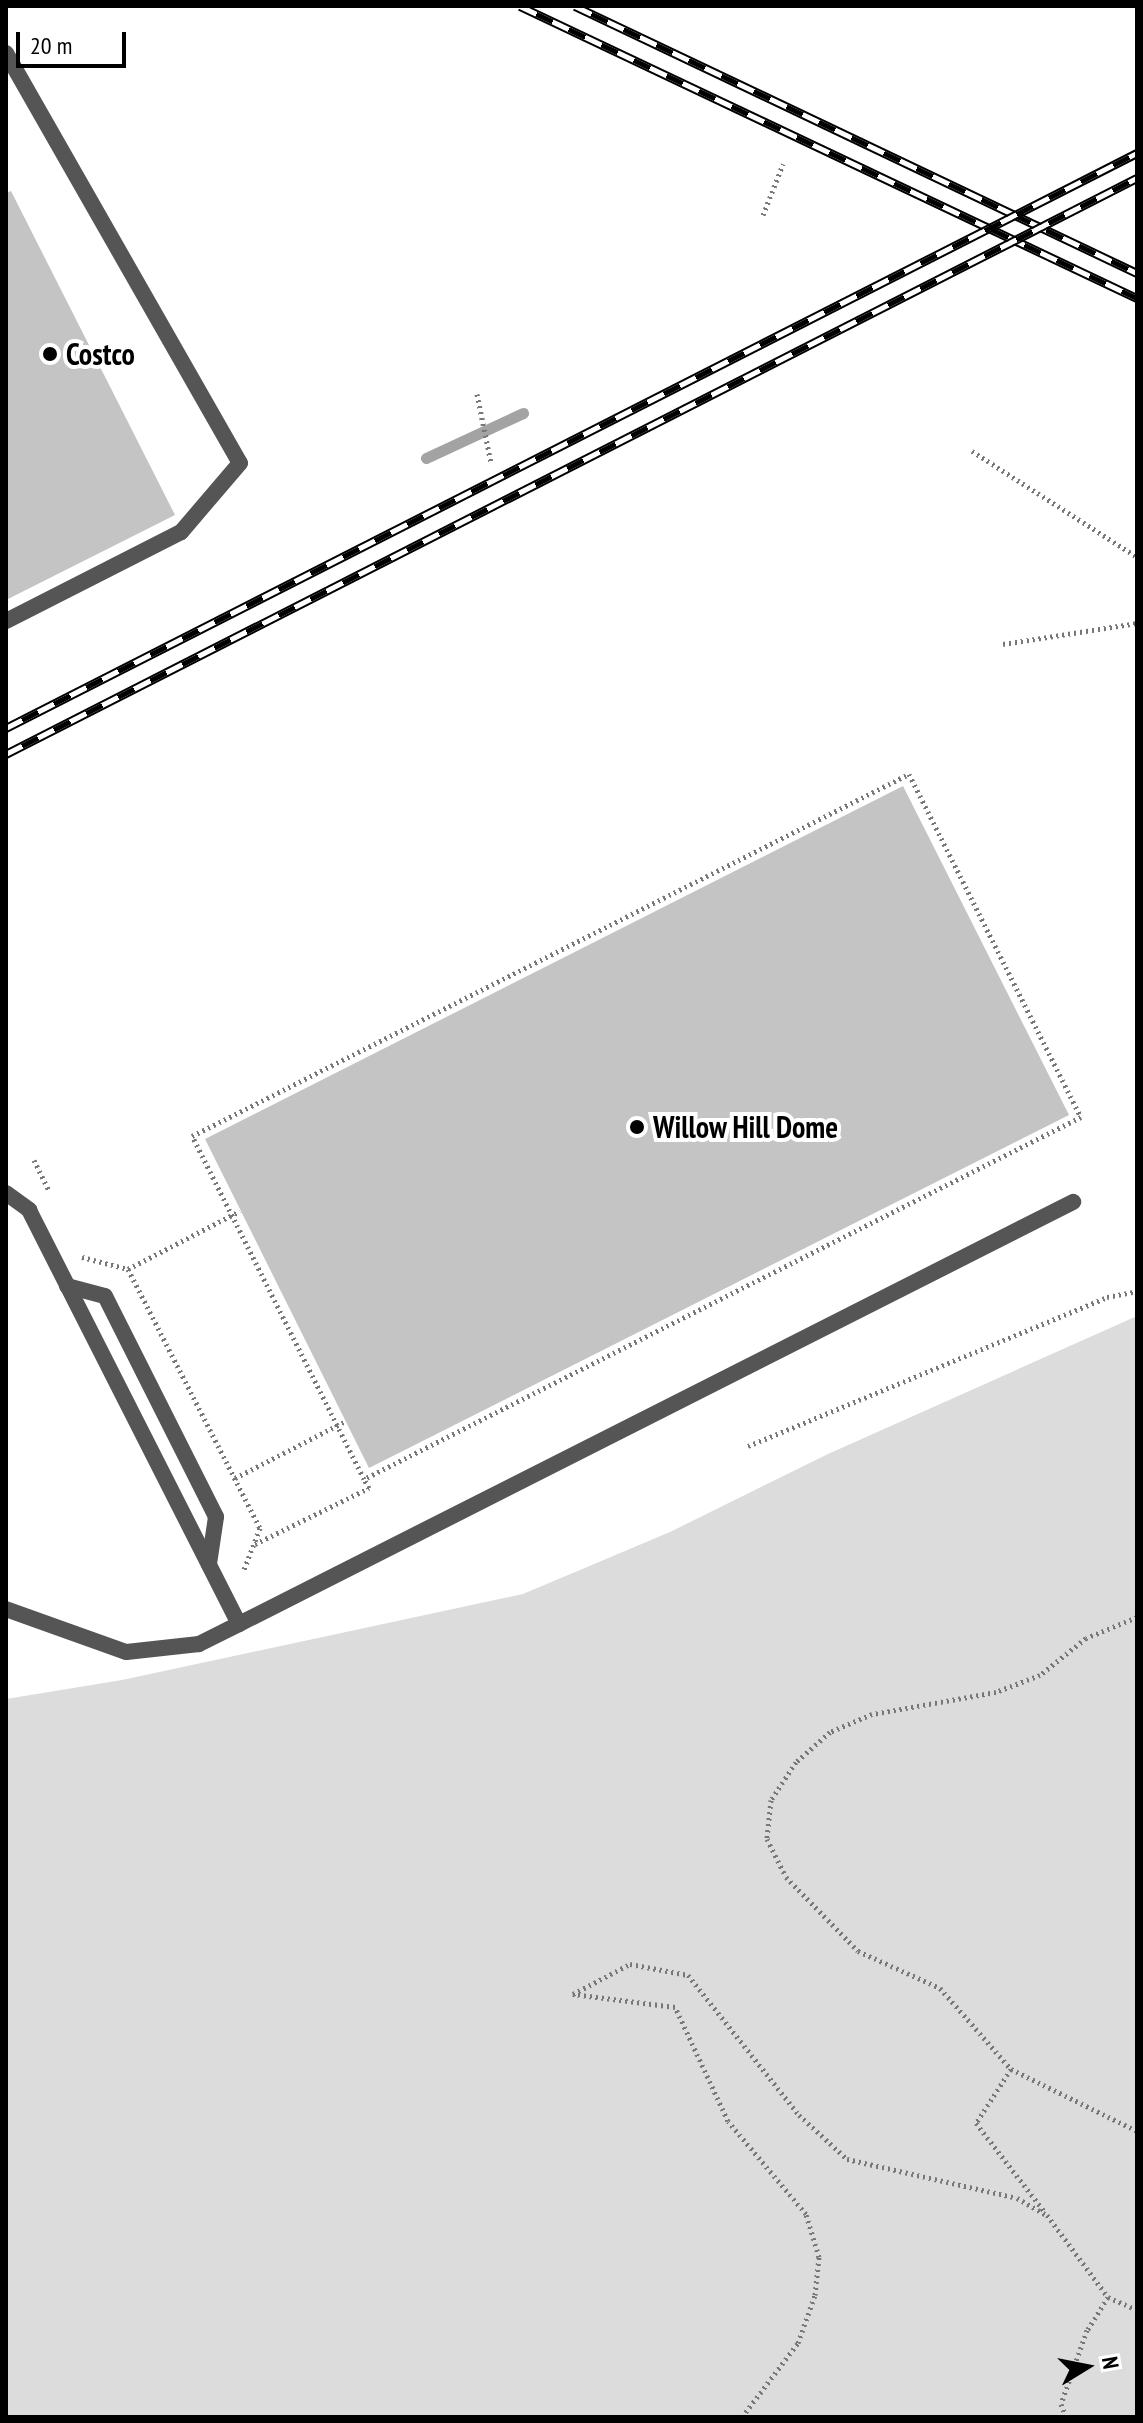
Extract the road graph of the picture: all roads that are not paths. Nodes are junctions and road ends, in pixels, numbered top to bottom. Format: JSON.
{"nodes":[{"id":1,"x":6,"y":53,"type":"edge"},
{"id":2,"x":6,"y":621,"type":"edge"},
{"id":3,"x":6,"y":1193,"type":"edge"},
{"id":4,"x":1073,"y":1202,"type":"dead end"},
{"id":5,"x":67,"y":1286,"type":"junction"},
{"id":6,"x":209,"y":1565,"type":"junction"},
{"id":7,"x":6,"y":1609,"type":"edge"},
{"id":8,"x":239,"y":1624,"type":"junction"}],
"edges":[{"from":1,"to":2,"type":"lane"},
{"from":3,"to":5,"type":"lane"},
{"from":4,"to":8,"type":"lane"},
{"from":5,"to":6,"type":"lane"},
{"from":5,"to":6,"type":"lane"},
{"from":6,"to":8,"type":"lane"},
{"from":7,"to":8,"type":"lane"}]}
